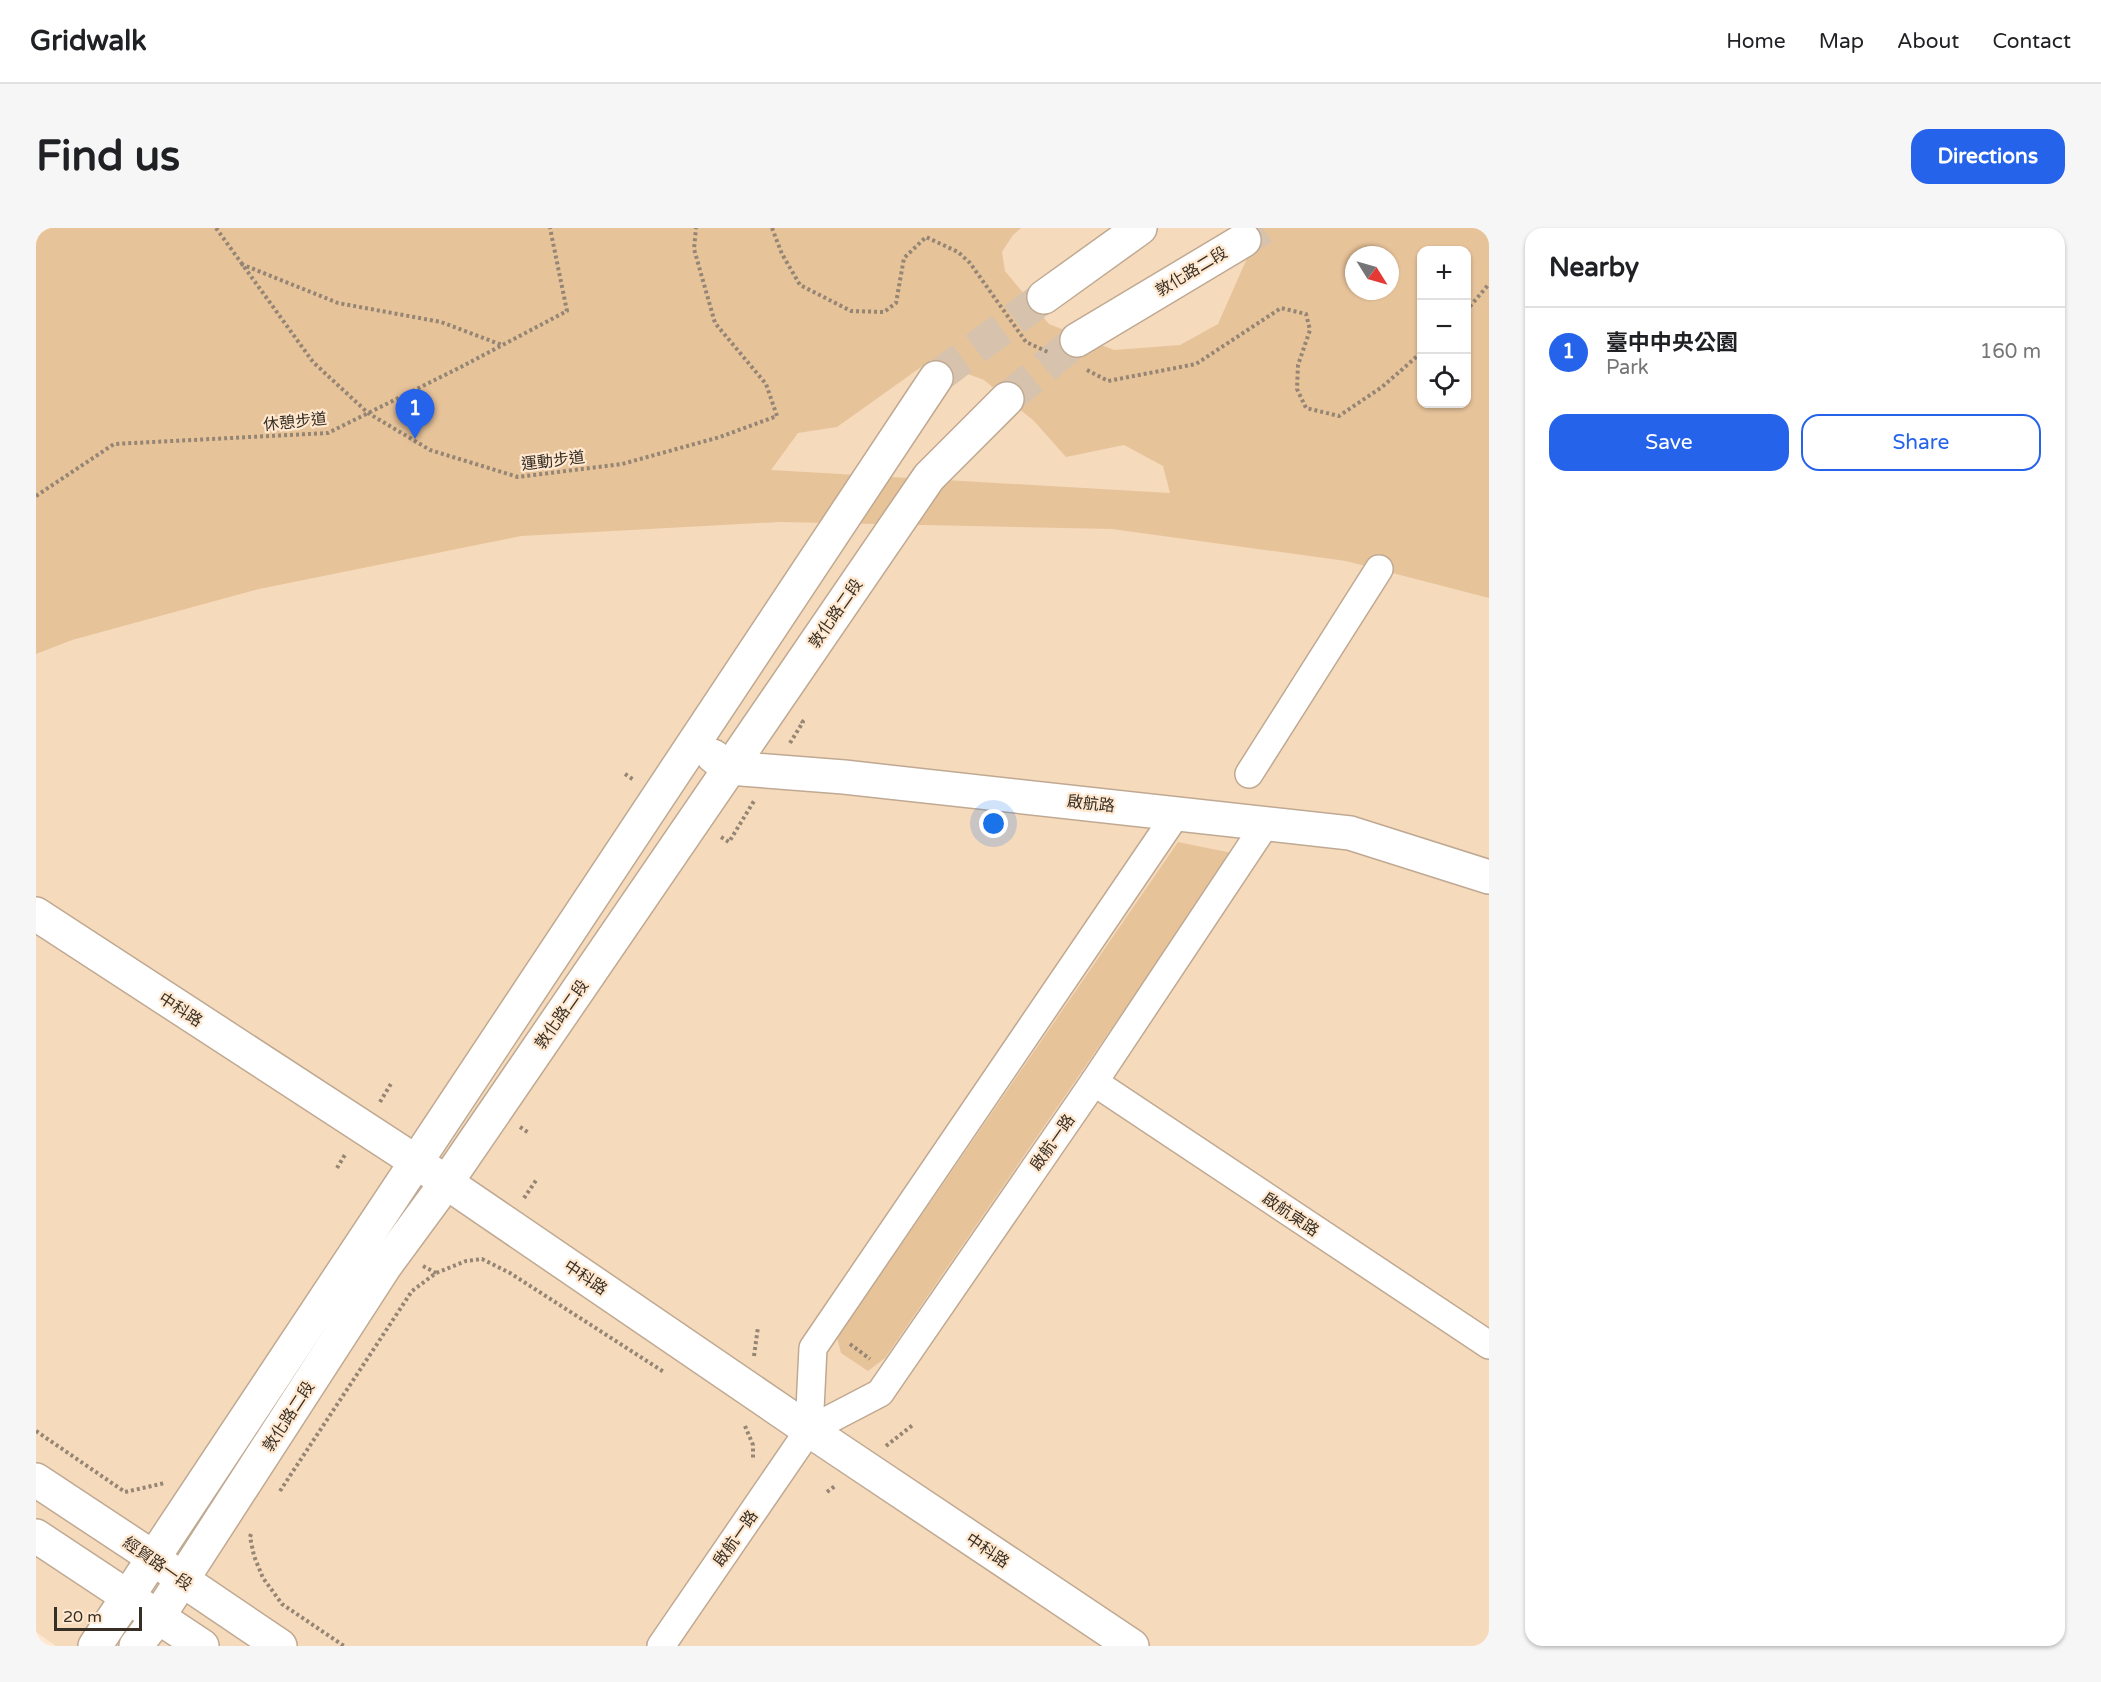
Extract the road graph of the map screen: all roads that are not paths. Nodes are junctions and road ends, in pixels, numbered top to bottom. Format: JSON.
{"nodes":[{"id":1,"x":1140,"y":228,"type":"edge"},
{"id":2,"x":1244,"y":240,"type":"tunnel mouth"},
{"id":3,"x":1044,"y":297,"type":"tunnel mouth"},
{"id":4,"x":1077,"y":340,"type":"tunnel mouth"},
{"id":5,"x":936,"y":378,"type":"tunnel mouth"},
{"id":6,"x":1007,"y":399,"type":"tunnel mouth"},
{"id":7,"x":1378,"y":569,"type":"dead end"},
{"id":8,"x":695,"y":742,"type":"junction"},
{"id":9,"x":728,"y":768,"type":"junction"},
{"id":10,"x":1249,"y":774,"type":"dead end"},
{"id":11,"x":1177,"y":813,"type":"junction"},
{"id":12,"x":1267,"y":822,"type":"junction"},
{"id":13,"x":1489,"y":877,"type":"edge"},
{"id":14,"x":36,"y":914,"type":"edge"},
{"id":15,"x":1094,"y":1082,"type":"junction"},
{"id":16,"x":416,"y":1161,"type":"junction"},
{"id":17,"x":446,"y":1182,"type":"junction"},
{"id":18,"x":1489,"y":1345,"type":"edge"},
{"id":19,"x":809,"y":1430,"type":"junction"},
{"id":20,"x":36,"y":1480,"type":"edge"},
{"id":21,"x":36,"y":1536,"type":"edge"},
{"id":22,"x":154,"y":1557,"type":"junction"},
{"id":23,"x":181,"y":1579,"type":"junction"},
{"id":24,"x":128,"y":1596,"type":"junction"},
{"id":25,"x":158,"y":1617,"type":"junction"},
{"id":26,"x":95,"y":1646,"type":"edge"},
{"id":27,"x":136,"y":1646,"type":"edge"},
{"id":28,"x":202,"y":1646,"type":"edge"},
{"id":29,"x":280,"y":1646,"type":"edge"},
{"id":30,"x":661,"y":1646,"type":"edge"},
{"id":31,"x":1132,"y":1646,"type":"edge"}],
"edges":[{"from":1,"to":3,"type":"street"},
{"from":2,"to":4,"type":"street","name":"敦化路二段"},
{"from":5,"to":8,"type":"street","name":"敦化路二段"},
{"from":6,"to":9,"type":"street","name":"敦化路二段"},
{"from":7,"to":10,"type":"street"},
{"from":8,"to":9,"type":"street"},
{"from":8,"to":16,"type":"street","name":"敦化路二段"},
{"from":9,"to":11,"type":"street","name":"啟航路"},
{"from":9,"to":17,"type":"street","name":"敦化路二段"},
{"from":11,"to":12,"type":"street","name":"啟航路"},
{"from":11,"to":19,"type":"street"},
{"from":12,"to":13,"type":"street","name":"啟航路"},
{"from":12,"to":15,"type":"street","name":"啟航一路"},
{"from":14,"to":16,"type":"street","name":"中科路"},
{"from":15,"to":18,"type":"street","name":"啟航東路"},
{"from":15,"to":19,"type":"street","name":"啟航一路"},
{"from":16,"to":17,"type":"street","name":"中科路"},
{"from":16,"to":22,"type":"street","name":"敦化路二段"},
{"from":17,"to":19,"type":"street","name":"中科路"},
{"from":17,"to":23,"type":"street","name":"敦化路二段"},
{"from":19,"to":30,"type":"street","name":"啟航一路"},
{"from":19,"to":31,"type":"street","name":"中科路"},
{"from":20,"to":22,"type":"street","name":"經貿路一段"},
{"from":21,"to":24,"type":"street"},
{"from":22,"to":23,"type":"street","name":"經貿路一段"},
{"from":22,"to":24,"type":"street","name":"敦化路二段"},
{"from":23,"to":25,"type":"street","name":"敦化路二段"},
{"from":23,"to":29,"type":"street","name":"經貿路一段"},
{"from":24,"to":25,"type":"street"},
{"from":24,"to":26,"type":"street","name":"敦化路二段"},
{"from":25,"to":27,"type":"street","name":"敦化路二段"},
{"from":25,"to":28,"type":"street"}]}
